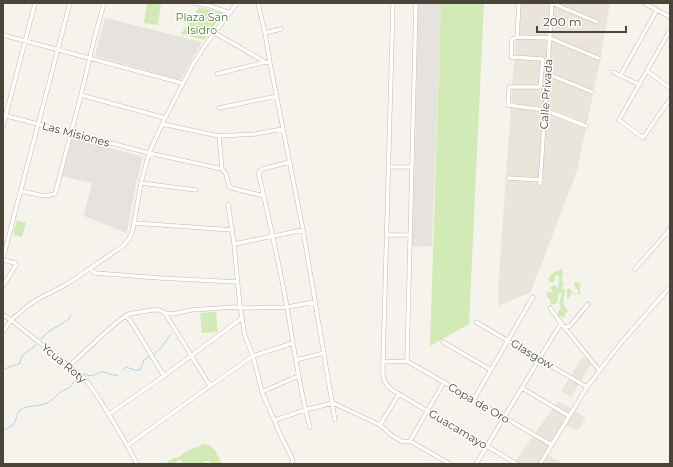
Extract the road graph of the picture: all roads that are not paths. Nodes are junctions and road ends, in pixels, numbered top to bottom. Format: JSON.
{"nodes":[{"id":1,"x":34,"y":3,"type":"edge"},
{"id":2,"x":70,"y":3,"type":"edge"},
{"id":3,"x":104,"y":3,"type":"edge"},
{"id":4,"x":194,"y":3,"type":"edge"},
{"id":5,"x":238,"y":3,"type":"edge"},
{"id":6,"x":258,"y":3,"type":"edge"},
{"id":7,"x":393,"y":3,"type":"edge"},
{"id":8,"x":416,"y":3,"type":"edge"},
{"id":9,"x":519,"y":3,"type":"edge"},
{"id":10,"x":552,"y":3,"type":"edge"},
{"id":11,"x":644,"y":3,"type":"edge"},
{"id":12,"x":206,"y":4,"type":"edge"},
{"id":13,"x":657,"y":10,"type":"junction"},
{"id":14,"x":230,"y":13,"type":"junction"},
{"id":15,"x":670,"y":17,"type":"edge"},
{"id":16,"x":597,"y":22,"type":"dead end"},
{"id":17,"x":281,"y":29,"type":"dead end"},
{"id":18,"x":670,"y":30,"type":"edge"},
{"id":19,"x":215,"y":33,"type":"junction"},
{"id":20,"x":265,"y":33,"type":"junction"},
{"id":21,"x":3,"y":35,"type":"edge"},
{"id":22,"x":517,"y":37,"type":"junction"},
{"id":23,"x":550,"y":38,"type":"junction"},
{"id":24,"x":25,"y":41,"type":"junction"},
{"id":25,"x":58,"y":50,"type":"junction"},
{"id":26,"x":90,"y":58,"type":"junction"},
{"id":27,"x":598,"y":58,"type":"dead end"},
{"id":28,"x":265,"y":62,"type":"junction"},
{"id":29,"x":270,"y":63,"type":"junction"},
{"id":30,"x":647,"y":71,"type":"junction"},
{"id":31,"x":613,"y":72,"type":"dead end"},
{"id":32,"x":217,"y":74,"type":"dead end"},
{"id":33,"x":548,"y":74,"type":"junction"},
{"id":34,"x":620,"y":76,"type":"junction"},
{"id":35,"x":182,"y":83,"type":"junction"},
{"id":36,"x":640,"y":85,"type":"junction"},
{"id":37,"x":670,"y":88,"type":"edge"},
{"id":38,"x":592,"y":92,"type":"dead end"},
{"id":39,"x":81,"y":95,"type":"junction"},
{"id":40,"x":277,"y":96,"type":"junction"},
{"id":41,"x":670,"y":99,"type":"edge"},
{"id":42,"x":219,"y":108,"type":"dead end"},
{"id":43,"x":545,"y":110,"type":"junction"},
{"id":44,"x":4,"y":115,"type":"edge"},
{"id":45,"x":165,"y":118,"type":"junction"},
{"id":46,"x":39,"y":124,"type":"junction"},
{"id":47,"x":162,"y":124,"type":"junction"},
{"id":48,"x":3,"y":126,"type":"edge"},
{"id":49,"x":586,"y":126,"type":"dead end"},
{"id":50,"x":283,"y":129,"type":"junction"},
{"id":51,"x":72,"y":133,"type":"junction"},
{"id":52,"x":219,"y":136,"type":"junction"},
{"id":53,"x":149,"y":153,"type":"junction"},
{"id":54,"x":290,"y":162,"type":"junction"},
{"id":55,"x":388,"y":166,"type":"junction"},
{"id":56,"x":412,"y":167,"type":"junction"},
{"id":57,"x":222,"y":169,"type":"junction"},
{"id":58,"x":508,"y":178,"type":"dead end"},
{"id":59,"x":141,"y":183,"type":"junction"},
{"id":60,"x":21,"y":190,"type":"junction"},
{"id":61,"x":196,"y":190,"type":"dead end"},
{"id":62,"x":264,"y":196,"type":"junction"},
{"id":63,"x":228,"y":204,"type":"dead end"},
{"id":64,"x":134,"y":223,"type":"junction"},
{"id":65,"x":670,"y":229,"type":"edge"},
{"id":66,"x":232,"y":230,"type":"junction"},
{"id":67,"x":304,"y":230,"type":"junction"},
{"id":68,"x":668,"y":234,"type":"edge"},
{"id":69,"x":386,"y":235,"type":"junction"},
{"id":70,"x":410,"y":235,"type":"junction"},
{"id":71,"x":273,"y":236,"type":"junction"},
{"id":72,"x":234,"y":244,"type":"junction"},
{"id":73,"x":4,"y":251,"type":"edge"},
{"id":74,"x":3,"y":259,"type":"edge"},
{"id":75,"x":90,"y":269,"type":"junction"},
{"id":76,"x":635,"y":269,"type":"dead end"},
{"id":77,"x":238,"y":282,"type":"junction"},
{"id":78,"x":3,"y":286,"type":"edge"},
{"id":79,"x":670,"y":287,"type":"edge"},
{"id":80,"x":533,"y":297,"type":"dead end"},
{"id":81,"x":316,"y":302,"type":"junction"},
{"id":82,"x":588,"y":304,"type":"dead end"},
{"id":83,"x":240,"y":307,"type":"junction"},
{"id":84,"x":287,"y":307,"type":"junction"},
{"id":85,"x":165,"y":313,"type":"junction"},
{"id":86,"x":3,"y":315,"type":"edge"},
{"id":87,"x":125,"y":316,"type":"junction"},
{"id":88,"x":242,"y":318,"type":"junction"},
{"id":89,"x":11,"y":320,"type":"junction"},
{"id":90,"x":476,"y":322,"type":"dead end"},
{"id":91,"x":565,"y":327,"type":"junction"},
{"id":92,"x":3,"y":332,"type":"edge"},
{"id":93,"x":508,"y":340,"type":"junction"},
{"id":94,"x":444,"y":342,"type":"dead end"},
{"id":95,"x":293,"y":343,"type":"junction"},
{"id":96,"x":324,"y":354,"type":"junction"},
{"id":97,"x":192,"y":356,"type":"junction"},
{"id":98,"x":252,"y":356,"type":"junction"},
{"id":99,"x":540,"y":359,"type":"junction"},
{"id":100,"x":296,"y":360,"type":"junction"},
{"id":101,"x":407,"y":361,"type":"junction"},
{"id":102,"x":383,"y":362,"type":"junction"},
{"id":103,"x":69,"y":366,"type":"junction"},
{"id":104,"x":491,"y":370,"type":"junction"},
{"id":105,"x":599,"y":370,"type":"junction"},
{"id":106,"x":164,"y":376,"type":"junction"},
{"id":107,"x":298,"y":376,"type":"junction"},
{"id":108,"x":444,"y":382,"type":"junction"},
{"id":109,"x":210,"y":386,"type":"junction"},
{"id":110,"x":587,"y":387,"type":"junction"},
{"id":111,"x":522,"y":388,"type":"junction"},
{"id":112,"x":262,"y":392,"type":"junction"},
{"id":113,"x":399,"y":394,"type":"junction"},
{"id":114,"x":474,"y":399,"type":"junction"},
{"id":115,"x":333,"y":403,"type":"junction"},
{"id":116,"x":305,"y":410,"type":"junction"},
{"id":117,"x":427,"y":411,"type":"junction"},
{"id":118,"x":109,"y":414,"type":"junction"},
{"id":119,"x":569,"y":416,"type":"junction"},
{"id":120,"x":504,"y":417,"type":"junction"},
{"id":121,"x":275,"y":420,"type":"junction"},
{"id":122,"x":335,"y":420,"type":"dead end"},
{"id":123,"x":380,"y":425,"type":"junction"},
{"id":124,"x":310,"y":427,"type":"dead end"},
{"id":125,"x":410,"y":442,"type":"junction"},
{"id":126,"x":128,"y":445,"type":"junction"},
{"id":127,"x":552,"y":445,"type":"junction"},
{"id":128,"x":487,"y":446,"type":"junction"},
{"id":129,"x":136,"y":464,"type":"edge"},
{"id":130,"x":292,"y":464,"type":"edge"},
{"id":131,"x":450,"y":464,"type":"edge"},
{"id":132,"x":476,"y":464,"type":"edge"},
{"id":133,"x":517,"y":464,"type":"edge"},
{"id":134,"x":540,"y":464,"type":"edge"}],
"edges":[{"from":1,"to":24,"type":"street"},
{"from":2,"to":25,"type":"street"},
{"from":3,"to":26,"type":"street"},
{"from":4,"to":12,"type":"street"},
{"from":5,"to":14,"type":"street"},
{"from":6,"to":20,"type":"street"},
{"from":7,"to":55,"type":"street","name":"Guacamayo"},
{"from":8,"to":56,"type":"street"},
{"from":9,"to":22,"type":"street"},
{"from":10,"to":16,"type":"street"},
{"from":10,"to":23,"type":"street","name":"Calle Privada"},
{"from":11,"to":13,"type":"street"},
{"from":12,"to":14,"type":"street"},
{"from":13,"to":15,"type":"street"},
{"from":13,"to":34,"type":"street"},
{"from":14,"to":19,"type":"street"},
{"from":17,"to":20,"type":"street"},
{"from":18,"to":30,"type":"street"},
{"from":19,"to":28,"type":"street"},
{"from":19,"to":35,"type":"street"},
{"from":20,"to":29,"type":"street"},
{"from":21,"to":24,"type":"street"},
{"from":22,"to":23,"type":"street"},
{"from":22,"to":43,"type":"street"},
{"from":23,"to":27,"type":"street"},
{"from":23,"to":33,"type":"street","name":"Calle Privada"},
{"from":24,"to":25,"type":"street"},
{"from":24,"to":44,"type":"street"},
{"from":25,"to":26,"type":"street"},
{"from":25,"to":46,"type":"street"},
{"from":26,"to":35,"type":"street"},
{"from":26,"to":39,"type":"street"},
{"from":28,"to":29,"type":"street"},
{"from":28,"to":32,"type":"street"},
{"from":29,"to":40,"type":"street"},
{"from":30,"to":36,"type":"street"},
{"from":30,"to":37,"type":"street"},
{"from":31,"to":34,"type":"street"},
{"from":33,"to":38,"type":"street"},
{"from":33,"to":43,"type":"street","name":"Calle Privada"},
{"from":34,"to":36,"type":"street"},
{"from":35,"to":45,"type":"street"},
{"from":36,"to":41,"type":"street"},
{"from":39,"to":45,"type":"street"},
{"from":39,"to":51,"type":"street"},
{"from":40,"to":42,"type":"street"},
{"from":40,"to":50,"type":"street"},
{"from":43,"to":49,"type":"street"},
{"from":43,"to":58,"type":"street","name":"Calle Privada"},
{"from":44,"to":46,"type":"street","name":"Las Misiones"},
{"from":44,"to":48,"type":"street"},
{"from":45,"to":47,"type":"street"},
{"from":46,"to":51,"type":"street","name":"Las Misiones"},
{"from":46,"to":60,"type":"street"},
{"from":47,"to":52,"type":"street"},
{"from":47,"to":53,"type":"street"},
{"from":50,"to":52,"type":"street"},
{"from":50,"to":54,"type":"street"},
{"from":51,"to":53,"type":"street","name":"Las Misiones"},
{"from":51,"to":60,"type":"street"},
{"from":52,"to":57,"type":"street"},
{"from":53,"to":57,"type":"street","name":"Las Misiones"},
{"from":53,"to":59,"type":"street"},
{"from":54,"to":62,"type":"street"},
{"from":54,"to":67,"type":"street"},
{"from":55,"to":56,"type":"street"},
{"from":55,"to":69,"type":"street","name":"Guacamayo"},
{"from":56,"to":70,"type":"street"},
{"from":57,"to":62,"type":"street"},
{"from":59,"to":61,"type":"street"},
{"from":59,"to":64,"type":"street"},
{"from":60,"to":73,"type":"street"},
{"from":62,"to":71,"type":"street"},
{"from":63,"to":66,"type":"street"},
{"from":64,"to":66,"type":"street"},
{"from":64,"to":75,"type":"street"},
{"from":65,"to":68,"type":"street"},
{"from":66,"to":72,"type":"street"},
{"from":67,"to":71,"type":"street"},
{"from":67,"to":81,"type":"street"},
{"from":68,"to":76,"type":"street"},
{"from":69,"to":70,"type":"street"},
{"from":69,"to":102,"type":"street","name":"Guacamayo"},
{"from":70,"to":101,"type":"street"},
{"from":71,"to":72,"type":"street"},
{"from":71,"to":84,"type":"street"},
{"from":72,"to":77,"type":"street"},
{"from":73,"to":74,"type":"street"},
{"from":74,"to":78,"type":"street"},
{"from":75,"to":77,"type":"street"},
{"from":75,"to":89,"type":"street"},
{"from":77,"to":83,"type":"street"},
{"from":79,"to":105,"type":"street"},
{"from":80,"to":93,"type":"street"},
{"from":81,"to":84,"type":"street"},
{"from":81,"to":96,"type":"street"},
{"from":82,"to":91,"type":"street"},
{"from":83,"to":84,"type":"street"},
{"from":83,"to":85,"type":"street"},
{"from":83,"to":88,"type":"street"},
{"from":84,"to":95,"type":"street"},
{"from":85,"to":87,"type":"street"},
{"from":85,"to":97,"type":"street"},
{"from":86,"to":89,"type":"street","name":"Ycua Roty"},
{"from":87,"to":103,"type":"street"},
{"from":87,"to":106,"type":"street"},
{"from":88,"to":97,"type":"street"},
{"from":88,"to":98,"type":"street"},
{"from":89,"to":92,"type":"street"},
{"from":89,"to":103,"type":"street","name":"Ycua Roty"},
{"from":90,"to":93,"type":"street","name":"Glasgow"},
{"from":91,"to":99,"type":"street"},
{"from":91,"to":105,"type":"street"},
{"from":93,"to":99,"type":"street","name":"Glasgow"},
{"from":93,"to":104,"type":"street"},
{"from":94,"to":104,"type":"street"},
{"from":95,"to":98,"type":"street"},
{"from":95,"to":100,"type":"street"},
{"from":96,"to":100,"type":"street"},
{"from":96,"to":115,"type":"street"},
{"from":97,"to":106,"type":"street"},
{"from":97,"to":109,"type":"street"},
{"from":98,"to":109,"type":"street"},
{"from":98,"to":112,"type":"street"},
{"from":99,"to":110,"type":"street","name":"Glasgow"},
{"from":99,"to":111,"type":"street"},
{"from":100,"to":107,"type":"street"},
{"from":101,"to":102,"type":"street"},
{"from":101,"to":108,"type":"street","name":"Copa de Oro"},
{"from":102,"to":113,"type":"street","name":"Guacamayo"},
{"from":103,"to":118,"type":"street","name":"Ycua Roty"},
{"from":104,"to":114,"type":"street"},
{"from":105,"to":110,"type":"street"},
{"from":106,"to":118,"type":"street"},
{"from":107,"to":112,"type":"street"},
{"from":107,"to":116,"type":"street"},
{"from":108,"to":114,"type":"street","name":"Copa de Oro"},
{"from":108,"to":117,"type":"street"},
{"from":109,"to":126,"type":"street"},
{"from":110,"to":119,"type":"street"},
{"from":111,"to":119,"type":"street"},
{"from":111,"to":120,"type":"street"},
{"from":112,"to":121,"type":"street"},
{"from":113,"to":117,"type":"street","name":"Guacamayo"},
{"from":113,"to":123,"type":"street"},
{"from":114,"to":120,"type":"street","name":"Copa de Oro"},
{"from":115,"to":116,"type":"street"},
{"from":115,"to":122,"type":"street"},
{"from":115,"to":123,"type":"street"},
{"from":116,"to":121,"type":"street"},
{"from":116,"to":124,"type":"street"},
{"from":117,"to":125,"type":"street"},
{"from":117,"to":128,"type":"street","name":"Guacamayo"},
{"from":118,"to":126,"type":"street","name":"Ycua Roty"},
{"from":119,"to":127,"type":"street"},
{"from":120,"to":127,"type":"street","name":"Copa de Oro"},
{"from":120,"to":128,"type":"street"},
{"from":121,"to":130,"type":"street"},
{"from":123,"to":125,"type":"street"},
{"from":125,"to":131,"type":"street"},
{"from":126,"to":129,"type":"street","name":"Ycua Roty"},
{"from":127,"to":134,"type":"street"},
{"from":128,"to":132,"type":"street"},
{"from":128,"to":133,"type":"street","name":"Guacamayo"}]}
